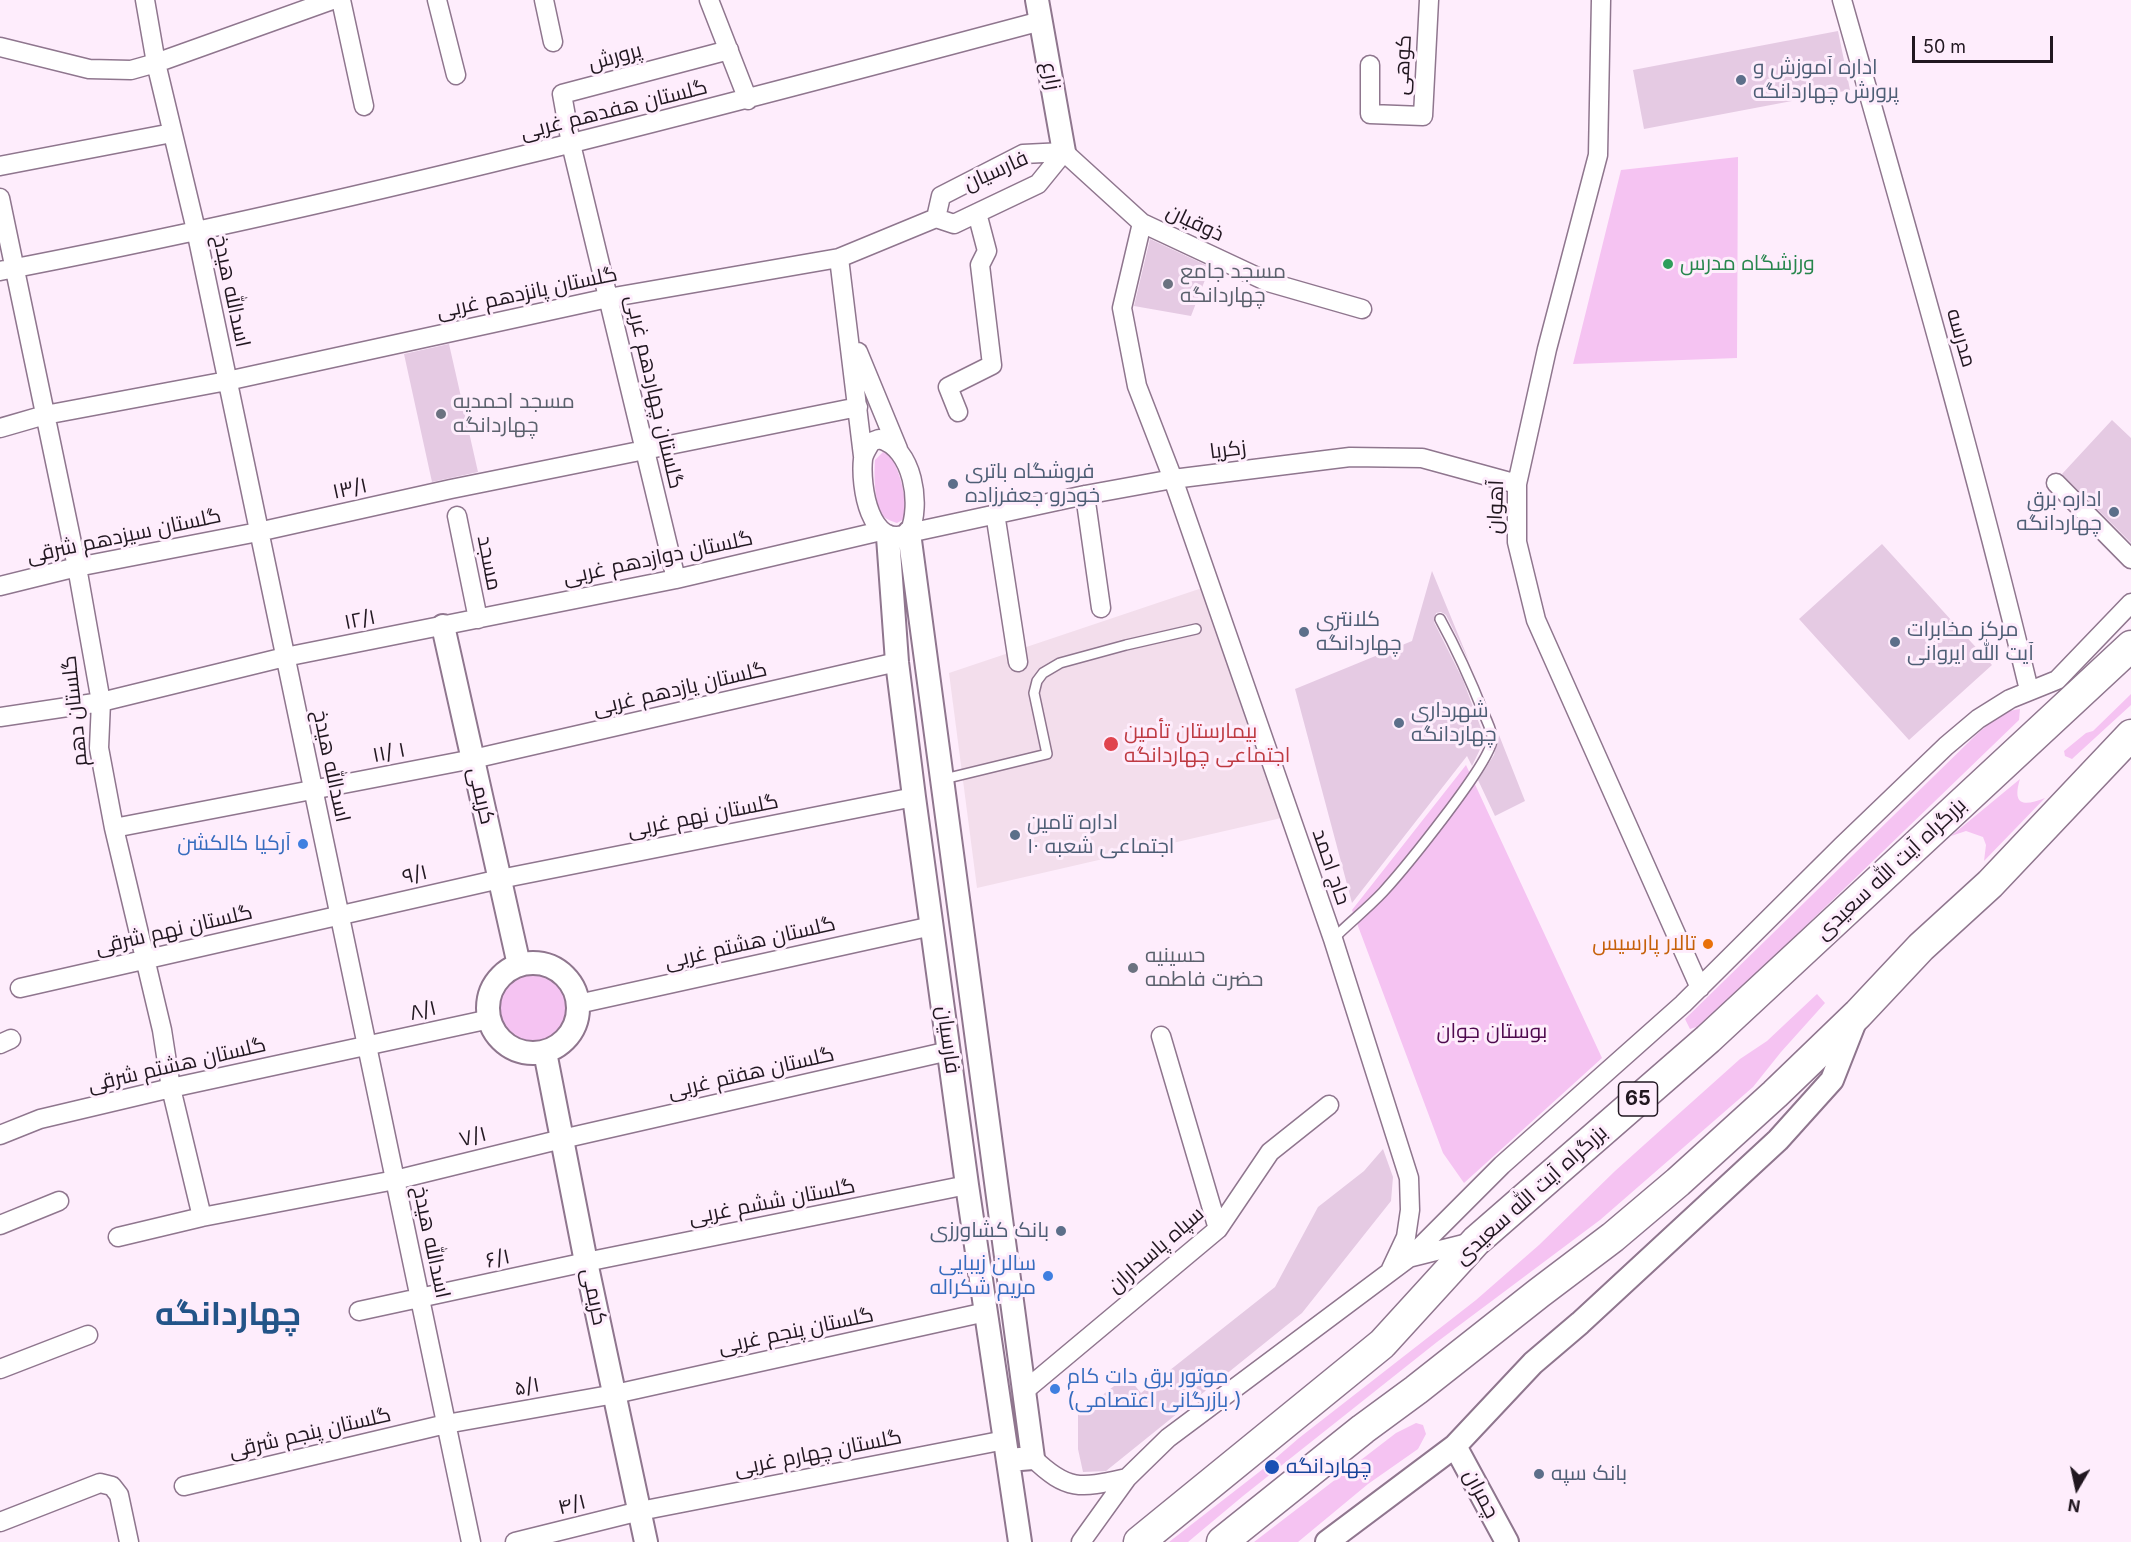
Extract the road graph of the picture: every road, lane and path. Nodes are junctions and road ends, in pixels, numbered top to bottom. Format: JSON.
{"nodes":[{"id":1,"x":145,"y":0,"type":"edge"},
{"id":2,"x":332,"y":0,"type":"edge"},
{"id":3,"x":341,"y":0,"type":"edge"},
{"id":4,"x":437,"y":0,"type":"edge"},
{"id":5,"x":543,"y":0,"type":"edge"},
{"id":6,"x":709,"y":0,"type":"edge"},
{"id":7,"x":1429,"y":0,"type":"edge"},
{"id":8,"x":1601,"y":0,"type":"edge"},
{"id":9,"x":1842,"y":0,"type":"edge"},
{"id":10,"x":1039,"y":11,"type":"edge"},
{"id":11,"x":553,"y":42,"type":"dead end"},
{"id":12,"x":0,"y":46,"type":"edge"},
{"id":13,"x":729,"y":50,"type":"junction"},
{"id":14,"x":156,"y":63,"type":"junction"},
{"id":15,"x":1371,"y":65,"type":"dead end"},
{"id":16,"x":456,"y":75,"type":"dead end"},
{"id":17,"x":748,"y":100,"type":"junction"},
{"id":18,"x":364,"y":106,"type":"dead end"},
{"id":19,"x":172,"y":133,"type":"junction"},
{"id":20,"x":572,"y":144,"type":"junction"},
{"id":21,"x":1064,"y":152,"type":"junction"},
{"id":22,"x":0,"y":166,"type":"edge"},
{"id":23,"x":0,"y":198,"type":"edge"},
{"id":24,"x":977,"y":213,"type":"junction"},
{"id":25,"x":936,"y":218,"type":"junction"},
{"id":26,"x":1142,"y":223,"type":"junction"},
{"id":27,"x":196,"y":230,"type":"junction"},
{"id":28,"x":839,"y":258,"type":"junction"},
{"id":29,"x":7,"y":269,"type":"edge"},
{"id":30,"x":608,"y":298,"type":"junction"},
{"id":31,"x":1362,"y":309,"type":"dead end"},
{"id":32,"x":849,"y":331,"type":"junction"},
{"id":33,"x":227,"y":381,"type":"junction"},
{"id":34,"x":858,"y":407,"type":"junction"},
{"id":35,"x":958,"y":411,"type":"dead end"},
{"id":36,"x":45,"y":415,"type":"junction"},
{"id":37,"x":0,"y":428,"type":"edge"},
{"id":38,"x":898,"y":449,"type":"junction"},
{"id":39,"x":645,"y":450,"type":"junction"},
{"id":40,"x":863,"y":456,"type":"junction"},
{"id":41,"x":1173,"y":479,"type":"junction"},
{"id":42,"x":2056,"y":483,"type":"dead end"},
{"id":43,"x":1517,"y":484,"type":"junction"},
{"id":44,"x":1085,"y":495,"type":"junction"},
{"id":45,"x":916,"y":509,"type":"junction"},
{"id":46,"x":995,"y":513,"type":"junction"},
{"id":47,"x":457,"y":516,"type":"dead end"},
{"id":48,"x":946,"y":524,"type":"junction"},
{"id":49,"x":258,"y":532,"type":"junction"},
{"id":50,"x":893,"y":534,"type":"junction"},
{"id":51,"x":2131,"y":560,"type":"edge"},
{"id":52,"x":77,"y":567,"type":"junction"},
{"id":53,"x":676,"y":579,"type":"junction"},
{"id":54,"x":0,"y":586,"type":"edge"},
{"id":55,"x":2131,"y":603,"type":"edge"},
{"id":56,"x":1101,"y":608,"type":"dead end"},
{"id":57,"x":478,"y":619,"type":"junction"},
{"id":58,"x":1440,"y":619,"type":"dead end"},
{"id":59,"x":443,"y":626,"type":"junction"},
{"id":60,"x":1196,"y":629,"type":"dead end"},
{"id":61,"x":2131,"y":646,"type":"edge"},
{"id":62,"x":285,"y":657,"type":"junction"},
{"id":63,"x":897,"y":662,"type":"junction"},
{"id":64,"x":1018,"y":662,"type":"dead end"},
{"id":65,"x":2066,"y":689,"type":"junction"},
{"id":66,"x":2030,"y":690,"type":"junction"},
{"id":67,"x":101,"y":702,"type":"junction"},
{"id":68,"x":0,"y":717,"type":"edge"},
{"id":69,"x":2131,"y":735,"type":"edge"},
{"id":70,"x":473,"y":759,"type":"junction"},
{"id":71,"x":941,"y":779,"type":"junction"},
{"id":72,"x":313,"y":791,"type":"junction"},
{"id":73,"x":914,"y":797,"type":"junction"},
{"id":74,"x":114,"y":828,"type":"junction"},
{"id":75,"x":500,"y":879,"type":"junction"},
{"id":76,"x":339,"y":915,"type":"junction"},
{"id":77,"x":932,"y":926,"type":"junction"},
{"id":78,"x":1333,"y":939,"type":"junction"},
{"id":79,"x":144,"y":961,"type":"junction"},
{"id":80,"x":519,"y":965,"type":"junction"},
{"id":81,"x":20,"y":988,"type":"dead end"},
{"id":82,"x":1700,"y":988,"type":"junction"},
{"id":83,"x":578,"y":1004,"type":"junction"},
{"id":84,"x":1858,"y":1014,"type":"junction"},
{"id":85,"x":490,"y":1019,"type":"junction"},
{"id":86,"x":1161,"y":1036,"type":"dead end"},
{"id":87,"x":367,"y":1047,"type":"junction"},
{"id":88,"x":950,"y":1051,"type":"junction"},
{"id":89,"x":545,"y":1052,"type":"junction"},
{"id":90,"x":171,"y":1088,"type":"junction"},
{"id":91,"x":1329,"y":1106,"type":"dead end"},
{"id":92,"x":0,"y":1135,"type":"edge"},
{"id":93,"x":562,"y":1139,"type":"junction"},
{"id":94,"x":395,"y":1180,"type":"junction"},
{"id":95,"x":967,"y":1185,"type":"junction"},
{"id":96,"x":59,"y":1201,"type":"dead end"},
{"id":97,"x":202,"y":1217,"type":"junction"},
{"id":98,"x":0,"y":1225,"type":"edge"},
{"id":99,"x":1218,"y":1229,"type":"junction"},
{"id":100,"x":118,"y":1237,"type":"dead end"},
{"id":101,"x":1476,"y":1241,"type":"junction"},
{"id":102,"x":1410,"y":1257,"type":"junction"},
{"id":103,"x":586,"y":1263,"type":"junction"},
{"id":104,"x":1390,"y":1272,"type":"junction"},
{"id":105,"x":420,"y":1299,"type":"junction"},
{"id":106,"x":359,"y":1311,"type":"dead end"},
{"id":107,"x":986,"y":1312,"type":"junction"},
{"id":108,"x":88,"y":1335,"type":"dead end"},
{"id":109,"x":0,"y":1369,"type":"edge"},
{"id":110,"x":1023,"y":1392,"type":"junction"},
{"id":111,"x":615,"y":1394,"type":"junction"},
{"id":112,"x":446,"y":1424,"type":"junction"},
{"id":113,"x":1455,"y":1446,"type":"junction"},
{"id":114,"x":1007,"y":1450,"type":"junction"},
{"id":115,"x":1033,"y":1458,"type":"junction"},
{"id":116,"x":1127,"y":1478,"type":"junction"},
{"id":117,"x":184,"y":1486,"type":"dead end"},
{"id":118,"x":640,"y":1511,"type":"junction"},
{"id":119,"x":0,"y":1522,"type":"edge"},
{"id":120,"x":129,"y":1542,"type":"edge"},
{"id":121,"x":471,"y":1542,"type":"edge"},
{"id":122,"x":515,"y":1542,"type":"edge"},
{"id":123,"x":646,"y":1542,"type":"edge"},
{"id":124,"x":1020,"y":1542,"type":"edge"},
{"id":125,"x":1082,"y":1542,"type":"edge"},
{"id":126,"x":1139,"y":1542,"type":"edge"},
{"id":127,"x":1222,"y":1542,"type":"edge"},
{"id":128,"x":1327,"y":1542,"type":"edge"},
{"id":129,"x":1507,"y":1542,"type":"edge"}],
"edges":[{"from":1,"to":14,"type":"street","name":"اسدالله هیدخ"},
{"from":2,"to":14,"type":"street"},
{"from":3,"to":18,"type":"street"},
{"from":4,"to":16,"type":"street"},
{"from":5,"to":11,"type":"street"},
{"from":6,"to":13,"type":"street"},
{"from":7,"to":15,"type":"street","name":"کوهی"},
{"from":8,"to":43,"type":"street","name":"آهوان"},
{"from":9,"to":66,"type":"street","name":"مدرسه"},
{"from":10,"to":17,"type":"street","name":"گلستان هفدهم غربی"},
{"from":10,"to":21,"type":"street","name":"زارع"},
{"from":12,"to":14,"type":"street"},
{"from":13,"to":17,"type":"street"},
{"from":13,"to":20,"type":"street","name":"پرورش"},
{"from":14,"to":19,"type":"street","name":"اسدالله هیدخ"},
{"from":17,"to":20,"type":"street","name":"گلستان هفدهم غربی"},
{"from":19,"to":22,"type":"street"},
{"from":19,"to":27,"type":"street","name":"اسدالله هیدخ"},
{"from":20,"to":27,"type":"street","name":"گلستان هفدهم غربی"},
{"from":20,"to":30,"type":"street","name":"گلستان چهاردهم غربی"},
{"from":21,"to":24,"type":"street","name":"فارسیان"},
{"from":21,"to":25,"type":"street","name":"فارسیان"},
{"from":21,"to":26,"type":"street","name":"ذوقیان"},
{"from":23,"to":29,"type":"street","name":"گلستان دهم"},
{"from":24,"to":25,"type":"street","name":"فارسیان"},
{"from":24,"to":35,"type":"street"},
{"from":25,"to":28,"type":"street","name":"فارسیان"},
{"from":26,"to":31,"type":"street","name":"ذوقیان"},
{"from":26,"to":41,"type":"street","name":"حاج احمد"},
{"from":27,"to":29,"type":"street","name":"گلستان هفدهم غربی"},
{"from":27,"to":33,"type":"street","name":"اسدالله هیدخ"},
{"from":28,"to":30,"type":"street","name":"گلستان پانزدهم غربی"},
{"from":28,"to":32,"type":"street"},
{"from":29,"to":36,"type":"street","name":"گلستان دهم"},
{"from":30,"to":33,"type":"street","name":"گلستان پانزدهم غربی"},
{"from":30,"to":39,"type":"street","name":"گلستان چهاردهم غربی"},
{"from":32,"to":34,"type":"street"},
{"from":32,"to":38,"type":"street"},
{"from":33,"to":36,"type":"street","name":"گلستان پانزدهم غربی"},
{"from":33,"to":49,"type":"street","name":"اسدالله هیدخ"},
{"from":34,"to":39,"type":"street","name":"۱۳/۱"},
{"from":34,"to":40,"type":"street"},
{"from":36,"to":37,"type":"street","name":"گلستان پانزدهم غربی"},
{"from":36,"to":52,"type":"street","name":"گلستان دهم"},
{"from":38,"to":40,"type":"street"},
{"from":38,"to":45,"type":"street"},
{"from":39,"to":49,"type":"street","name":"۱۳/۱"},
{"from":39,"to":53,"type":"street","name":"گلستان چهاردهم غربی"},
{"from":40,"to":50,"type":"street"},
{"from":41,"to":43,"type":"street","name":"زکریا"},
{"from":41,"to":44,"type":"street","name":"زکریا"},
{"from":41,"to":78,"type":"street","name":"حاج احمد"},
{"from":42,"to":51,"type":"street"},
{"from":43,"to":82,"type":"street","name":"آهوان"},
{"from":44,"to":46,"type":"street","name":"زکریا"},
{"from":44,"to":56,"type":"street"},
{"from":45,"to":48,"type":"street"},
{"from":45,"to":50,"type":"street"},
{"from":46,"to":48,"type":"street","name":"زکریا"},
{"from":46,"to":64,"type":"street"},
{"from":47,"to":57,"type":"street","name":"مسجد"},
{"from":48,"to":50,"type":"street","name":"زکریا"},
{"from":49,"to":52,"type":"street","name":"گلستان سیزدهم شرقی"},
{"from":49,"to":62,"type":"street","name":"اسدالله هیدخ"},
{"from":50,"to":53,"type":"street","name":"گلستان دوازدهم غربی"},
{"from":50,"to":63,"type":"street","name":"فارسیان"},
{"from":50,"to":71,"type":"street","name":"فارسیان"},
{"from":52,"to":54,"type":"street","name":"گلستان سیزدهم شرقی"},
{"from":52,"to":67,"type":"street","name":"گلستان دهم"},
{"from":53,"to":57,"type":"street","name":"گلستان دوازدهم غربی"},
{"from":55,"to":65,"type":"street"},
{"from":57,"to":59,"type":"street","name":"گلستان دوازدهم غربی"},
{"from":58,"to":78,"type":"lane"},
{"from":59,"to":62,"type":"street","name":"۱۲/۱"},
{"from":59,"to":70,"type":"street","name":"کریمی"},
{"from":60,"to":71,"type":"lane"},
{"from":61,"to":65,"type":"highway","name":"بزرگراه آیت الله سعیدی","number":"65"},
{"from":62,"to":67,"type":"street","name":"۱۲/۱"},
{"from":62,"to":72,"type":"street","name":"اسدالله هیدخ"},
{"from":63,"to":70,"type":"street","name":"گلستان یازدهم غربی"},
{"from":63,"to":73,"type":"street","name":"فارسیان"},
{"from":65,"to":66,"type":"street"},
{"from":65,"to":101,"type":"highway","name":"بزرگراه آیت الله سعیدی","number":"65"},
{"from":66,"to":82,"type":"street"},
{"from":67,"to":68,"type":"street","name":"۱۲/۱"},
{"from":67,"to":74,"type":"street","name":"گلستان دهم"},
{"from":69,"to":84,"type":"highway"},
{"from":70,"to":72,"type":"street","name":"۱۱/ ۱"},
{"from":70,"to":75,"type":"street","name":"کریمی"},
{"from":71,"to":110,"type":"street","name":"فارسیان"},
{"from":72,"to":74,"type":"street","name":"۱۱/ ۱"},
{"from":72,"to":76,"type":"street","name":"اسدالله هیدخ"},
{"from":73,"to":75,"type":"street","name":"گلستان نهم غربی"},
{"from":73,"to":77,"type":"street","name":"فارسیان"},
{"from":74,"to":79,"type":"street","name":"گلستان دهم"},
{"from":75,"to":76,"type":"street","name":"۹/۱"},
{"from":75,"to":80,"type":"street","name":"کریمی"},
{"from":76,"to":79,"type":"street","name":"گلستان نهم شرقی"},
{"from":76,"to":87,"type":"street","name":"اسدالله هیدخ"},
{"from":77,"to":83,"type":"street","name":"گلستان هشتم غربی"},
{"from":77,"to":88,"type":"street","name":"فارسیان"},
{"from":78,"to":104,"type":"street","name":"حاج احمد"},
{"from":79,"to":81,"type":"street","name":"گلستان نهم شرقی"},
{"from":79,"to":90,"type":"street","name":"گلستان دهم"},
{"from":80,"to":83,"type":"street"},
{"from":80,"to":85,"type":"street"},
{"from":82,"to":102,"type":"street"},
{"from":83,"to":89,"type":"street"},
{"from":84,"to":113,"type":"street"},
{"from":84,"to":127,"type":"highway"},
{"from":85,"to":87,"type":"street","name":"۸/۱"},
{"from":85,"to":89,"type":"street"},
{"from":86,"to":99,"type":"street"},
{"from":87,"to":90,"type":"street","name":"گلستان هشتم شرقی"},
{"from":87,"to":94,"type":"street","name":"اسدالله هیدخ"},
{"from":88,"to":93,"type":"street","name":"گلستان هفتم غربی"},
{"from":88,"to":95,"type":"street","name":"فارسیان"},
{"from":89,"to":93,"type":"street","name":"کریمی"},
{"from":90,"to":92,"type":"street","name":"گلستان هشتم شرقی"},
{"from":90,"to":97,"type":"street","name":"گلستان دهم"},
{"from":91,"to":99,"type":"street","name":"سپاه پاسداران"},
{"from":93,"to":94,"type":"street","name":"۷/۱"},
{"from":93,"to":103,"type":"street","name":"کریمی"},
{"from":94,"to":97,"type":"street","name":"۷/۱"},
{"from":94,"to":105,"type":"street","name":"اسدالله هیدخ"},
{"from":95,"to":103,"type":"street","name":"گلستان ششم غربی"},
{"from":95,"to":107,"type":"street","name":"فارسیان"},
{"from":96,"to":98,"type":"street"},
{"from":97,"to":100,"type":"street","name":"۷/۱"},
{"from":99,"to":110,"type":"street","name":"سپاه پاسداران"},
{"from":101,"to":102,"type":"street"},
{"from":101,"to":126,"type":"highway","name":"بزرگراه آیت الله سعیدی","number":"65"},
{"from":102,"to":104,"type":"street"},
{"from":103,"to":105,"type":"street","name":"۶/۱"},
{"from":103,"to":111,"type":"street","name":"کریمی"},
{"from":104,"to":116,"type":"street"},
{"from":105,"to":106,"type":"street","name":"۶/۱"},
{"from":105,"to":112,"type":"street","name":"اسدالله هیدخ"},
{"from":107,"to":111,"type":"street","name":"گلستان پنجم غربی"},
{"from":107,"to":114,"type":"street","name":"فارسیان"},
{"from":108,"to":109,"type":"street"},
{"from":110,"to":115,"type":"street","name":"فارسیان"},
{"from":111,"to":112,"type":"street","name":"۵/۱"},
{"from":111,"to":118,"type":"street","name":"کریمی"},
{"from":112,"to":117,"type":"street","name":"گلستان پنجم شرقی"},
{"from":112,"to":121,"type":"street","name":"اسدالله هیدخ"},
{"from":113,"to":128,"type":"street"},
{"from":113,"to":129,"type":"street","name":"چمران"},
{"from":114,"to":115,"type":"street"},
{"from":114,"to":118,"type":"street","name":"گلستان چهارم غربی"},
{"from":114,"to":124,"type":"street","name":"فارسیان"},
{"from":115,"to":116,"type":"street"},
{"from":116,"to":125,"type":"street"},
{"from":118,"to":122,"type":"street","name":"۴/۱"},
{"from":118,"to":123,"type":"street","name":"کریمی"},
{"from":119,"to":120,"type":"street"}]}
